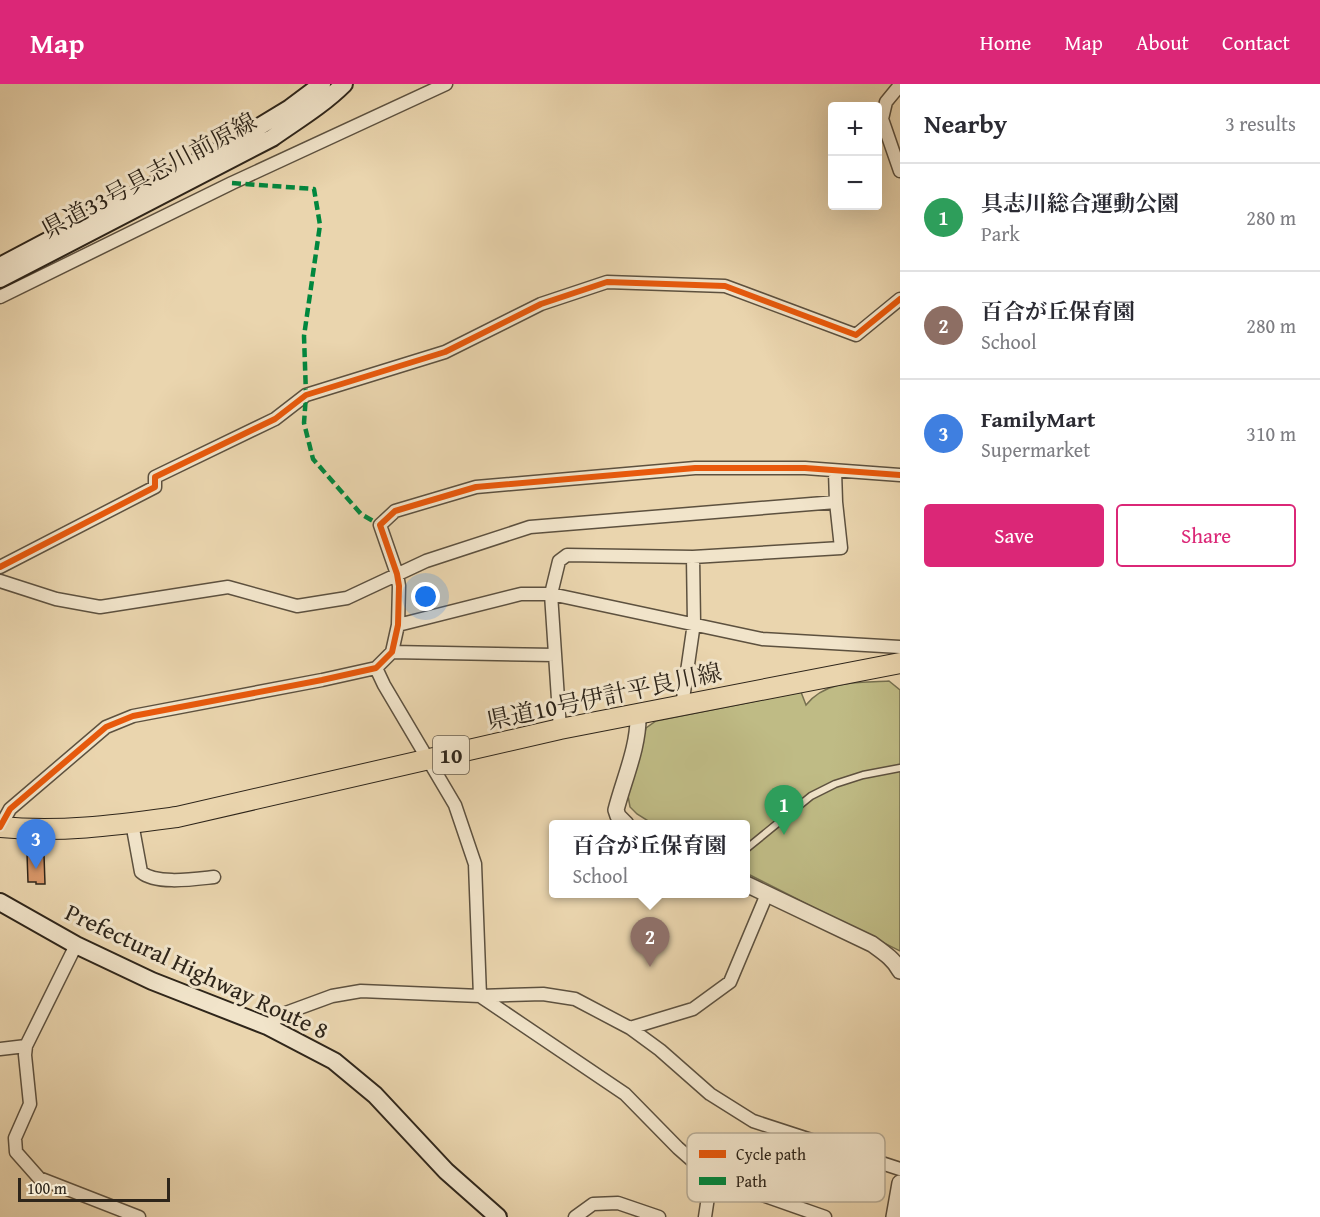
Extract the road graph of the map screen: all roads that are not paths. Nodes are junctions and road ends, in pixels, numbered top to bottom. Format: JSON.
{"nodes":[{"id":1,"x":322,"y":84,"type":"edge"},
{"id":2,"x":344,"y":84,"type":"edge"},
{"id":3,"x":446,"y":84,"type":"edge"},
{"id":4,"x":900,"y":85,"type":"edge"},
{"id":5,"x":888,"y":135,"type":"junction"},
{"id":6,"x":900,"y":141,"type":"edge"},
{"id":7,"x":900,"y":171,"type":"edge"},
{"id":8,"x":0,"y":266,"type":"edge"},
{"id":9,"x":0,"y":279,"type":"edge"},
{"id":10,"x":0,"y":297,"type":"edge"},
{"id":11,"x":900,"y":299,"type":"edge"},
{"id":12,"x":835,"y":471,"type":"junction"},
{"id":13,"x":900,"y":475,"type":"edge"},
{"id":14,"x":836,"y":502,"type":"junction"},
{"id":15,"x":693,"y":557,"type":"junction"},
{"id":16,"x":0,"y":567,"type":"edge"},
{"id":17,"x":397,"y":574,"type":"junction"},
{"id":18,"x":0,"y":581,"type":"edge"},
{"id":19,"x":551,"y":594,"type":"junction"},
{"id":20,"x":694,"y":623,"type":"junction"},
{"id":21,"x":398,"y":625,"type":"junction"},
{"id":22,"x":900,"y":647,"type":"edge"},
{"id":23,"x":392,"y":652,"type":"junction"},
{"id":24,"x":555,"y":656,"type":"junction"},
{"id":25,"x":900,"y":663,"type":"edge"},
{"id":26,"x":376,"y":668,"type":"junction"},
{"id":27,"x":682,"y":706,"type":"junction"},
{"id":28,"x":639,"y":714,"type":"junction"},
{"id":29,"x":560,"y":729,"type":"junction"},
{"id":30,"x":429,"y":760,"type":"junction"},
{"id":31,"x":900,"y":768,"type":"edge"},
{"id":32,"x":622,"y":820,"type":"edge"},
{"id":33,"x":132,"y":823,"type":"junction"},
{"id":34,"x":0,"y":827,"type":"edge"},
{"id":35,"x":750,"y":846,"type":"edge"},
{"id":36,"x":214,"y":877,"type":"dead end"},
{"id":37,"x":750,"y":886,"type":"edge"},
{"id":38,"x":766,"y":894,"type":"junction"},
{"id":39,"x":0,"y":902,"type":"edge"},
{"id":40,"x":76,"y":945,"type":"junction"},
{"id":41,"x":900,"y":971,"type":"edge"},
{"id":42,"x":480,"y":996,"type":"junction"},
{"id":43,"x":267,"y":1026,"type":"junction"},
{"id":44,"x":630,"y":1028,"type":"junction"},
{"id":45,"x":26,"y":1046,"type":"junction"},
{"id":46,"x":0,"y":1049,"type":"edge"},
{"id":47,"x":790,"y":1133,"type":"edge"},
{"id":48,"x":687,"y":1156,"type":"edge"},
{"id":49,"x":885,"y":1164,"type":"edge"},
{"id":50,"x":900,"y":1169,"type":"edge"},
{"id":51,"x":900,"y":1183,"type":"edge"},
{"id":52,"x":707,"y":1202,"type":"edge"},
{"id":53,"x":782,"y":1202,"type":"edge"},
{"id":54,"x":139,"y":1217,"type":"edge"},
{"id":55,"x":498,"y":1217,"type":"edge"},
{"id":56,"x":575,"y":1217,"type":"edge"},
{"id":57,"x":659,"y":1217,"type":"edge"},
{"id":58,"x":705,"y":1217,"type":"edge"},
{"id":59,"x":825,"y":1217,"type":"edge"},
{"id":60,"x":894,"y":1217,"type":"edge"}],
"edges":[{"from":1,"to":8,"type":"main road","name":"県道33号具志川前原線"},
{"from":2,"to":9,"type":"main road","name":"県道33号具志川前原線"},
{"from":3,"to":10,"type":"street"},
{"from":4,"to":5,"type":"street"},
{"from":5,"to":6,"type":"street"},
{"from":5,"to":7,"type":"street"},
{"from":11,"to":16,"type":"street"},
{"from":12,"to":13,"type":"street"},
{"from":12,"to":14,"type":"street"},
{"from":12,"to":17,"type":"street"},
{"from":14,"to":15,"type":"street"},
{"from":14,"to":17,"type":"street"},
{"from":15,"to":19,"type":"street"},
{"from":15,"to":20,"type":"street"},
{"from":17,"to":18,"type":"street"},
{"from":17,"to":21,"type":"street"},
{"from":19,"to":20,"type":"street"},
{"from":19,"to":21,"type":"street"},
{"from":19,"to":24,"type":"street"},
{"from":20,"to":22,"type":"street"},
{"from":20,"to":27,"type":"street"},
{"from":21,"to":23,"type":"street"},
{"from":23,"to":24,"type":"street"},
{"from":23,"to":26,"type":"street"},
{"from":24,"to":29,"type":"street"},
{"from":25,"to":27,"type":"main road","name":"県道10号伊計平良川線","number":"10"},
{"from":26,"to":30,"type":"street"},
{"from":26,"to":34,"type":"street"},
{"from":27,"to":28,"type":"main road","name":"県道10号伊計平良川線","number":"10"},
{"from":28,"to":29,"type":"main road","name":"県道10号伊計平良川線","number":"10"},
{"from":28,"to":32,"type":"street"},
{"from":29,"to":30,"type":"main road","name":"県道10号伊計平良川線","number":"10"},
{"from":30,"to":33,"type":"main road","name":"県道10号伊計平良川線","number":"10"},
{"from":30,"to":42,"type":"street"},
{"from":31,"to":35,"type":"lane"},
{"from":33,"to":34,"type":"main road","name":"県道10号伊計平良川線","number":"10"},
{"from":33,"to":36,"type":"street"},
{"from":37,"to":38,"type":"street"},
{"from":38,"to":41,"type":"street"},
{"from":38,"to":44,"type":"street"},
{"from":39,"to":40,"type":"main road","name":"Prefectural Highway Route 8"},
{"from":40,"to":43,"type":"main road","name":"Prefectural Highway Route 8"},
{"from":40,"to":45,"type":"street"},
{"from":42,"to":43,"type":"street"},
{"from":42,"to":44,"type":"street"},
{"from":42,"to":48,"type":"street"},
{"from":43,"to":55,"type":"main road","name":"Prefectural Highway Route 8"},
{"from":44,"to":47,"type":"street"},
{"from":45,"to":46,"type":"street"},
{"from":45,"to":54,"type":"street"},
{"from":49,"to":50,"type":"street"},
{"from":51,"to":60,"type":"street"},
{"from":52,"to":58,"type":"street"},
{"from":53,"to":59,"type":"street"},
{"from":56,"to":57,"type":"street"}]}
